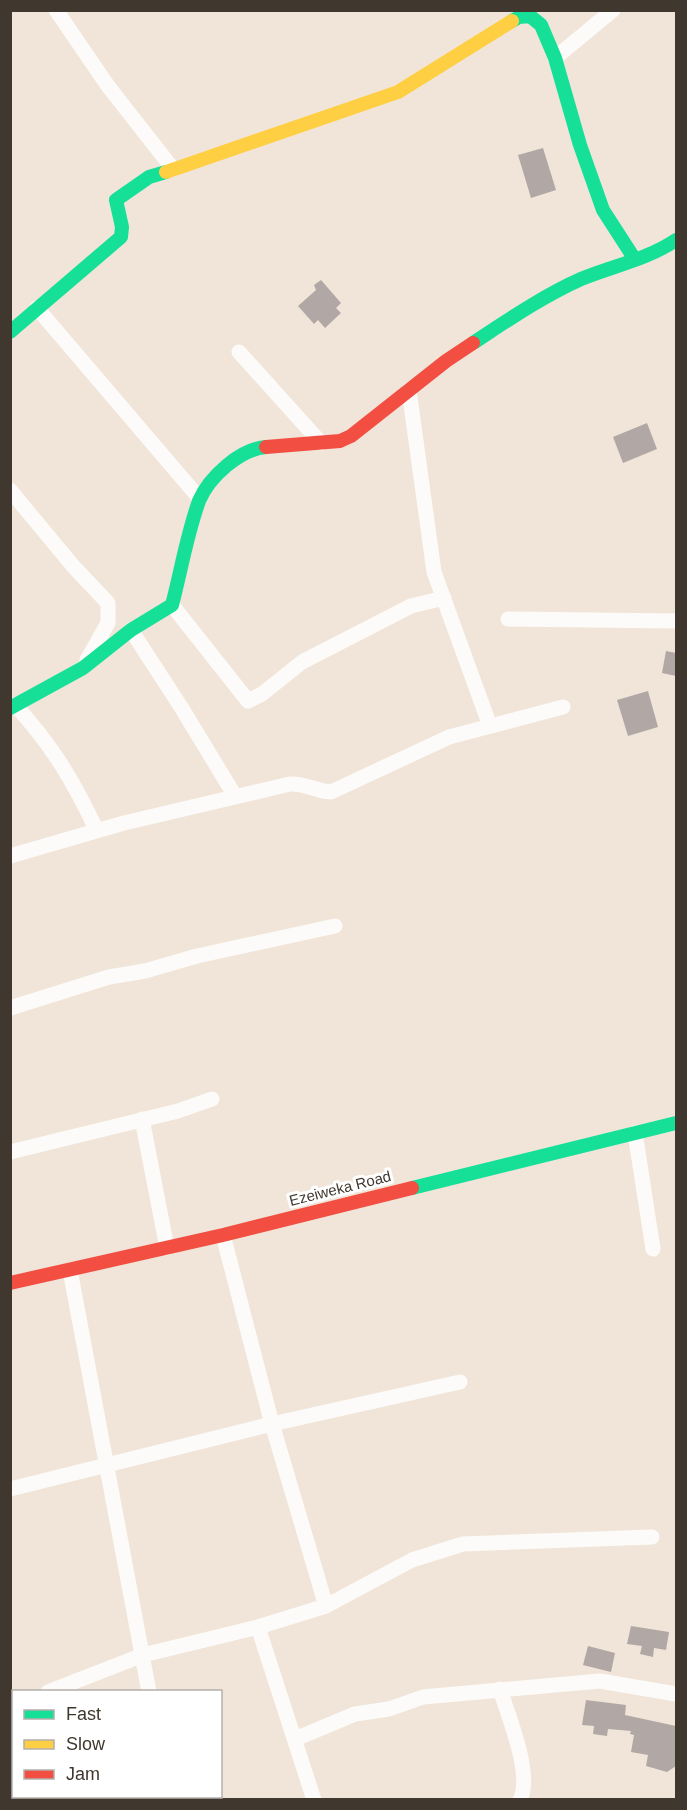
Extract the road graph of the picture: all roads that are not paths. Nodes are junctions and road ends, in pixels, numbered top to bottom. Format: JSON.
{"nodes":[{"id":1,"x":56,"y":10,"type":"edge"},
{"id":2,"x":613,"y":10,"type":"edge"},
{"id":3,"x":530,"y":13,"type":"edge"},
{"id":4,"x":555,"y":57,"type":"junction"},
{"id":5,"x":173,"y":170,"type":"junction"},
{"id":6,"x":676,"y":240,"type":"edge"},
{"id":7,"x":634,"y":258,"type":"junction"},
{"id":8,"x":37,"y":308,"type":"junction"},
{"id":9,"x":10,"y":332,"type":"edge"},
{"id":10,"x":239,"y":352,"type":"dead end"},
{"id":11,"x":409,"y":390,"type":"junction"},
{"id":12,"x":321,"y":443,"type":"junction"},
{"id":13,"x":10,"y":490,"type":"edge"},
{"id":14,"x":200,"y":499,"type":"junction"},
{"id":15,"x":444,"y":598,"type":"junction"},
{"id":16,"x":172,"y":605,"type":"junction"},
{"id":17,"x":508,"y":619,"type":"dead end"},
{"id":18,"x":676,"y":621,"type":"edge"},
{"id":19,"x":131,"y":630,"type":"junction"},
{"id":20,"x":83,"y":668,"type":"junction"},
{"id":21,"x":13,"y":706,"type":"edge"},
{"id":22,"x":563,"y":707,"type":"dead end"},
{"id":23,"x":490,"y":726,"type":"junction"},
{"id":24,"x":235,"y":796,"type":"junction"},
{"id":25,"x":97,"y":831,"type":"junction"},
{"id":26,"x":10,"y":856,"type":"edge"},
{"id":27,"x":335,"y":926,"type":"dead end"},
{"id":28,"x":10,"y":1008,"type":"edge"},
{"id":29,"x":212,"y":1099,"type":"dead end"},
{"id":30,"x":142,"y":1119,"type":"junction"},
{"id":31,"x":676,"y":1123,"type":"edge"},
{"id":32,"x":635,"y":1133,"type":"junction"},
{"id":33,"x":10,"y":1152,"type":"edge"},
{"id":34,"x":223,"y":1235,"type":"junction"},
{"id":35,"x":167,"y":1248,"type":"junction"},
{"id":36,"x":653,"y":1249,"type":"dead end"},
{"id":37,"x":70,"y":1270,"type":"junction"},
{"id":38,"x":10,"y":1283,"type":"edge"},
{"id":39,"x":460,"y":1382,"type":"dead end"},
{"id":40,"x":272,"y":1424,"type":"junction"},
{"id":41,"x":107,"y":1464,"type":"junction"},
{"id":42,"x":10,"y":1489,"type":"edge"},
{"id":43,"x":652,"y":1538,"type":"dead end"},
{"id":44,"x":326,"y":1606,"type":"junction"},
{"id":45,"x":258,"y":1627,"type":"junction"},
{"id":46,"x":143,"y":1655,"type":"junction"},
{"id":47,"x":500,"y":1689,"type":"junction"},
{"id":48,"x":53,"y":1690,"type":"edge"},
{"id":49,"x":149,"y":1690,"type":"edge"},
{"id":50,"x":676,"y":1694,"type":"edge"},
{"id":51,"x":295,"y":1739,"type":"junction"},
{"id":52,"x":315,"y":1800,"type":"edge"},
{"id":53,"x":520,"y":1800,"type":"edge"}],
"edges":[{"from":1,"to":5,"type":"street"},
{"from":2,"to":4,"type":"street"},
{"from":3,"to":4,"type":"street"},
{"from":3,"to":5,"type":"street"},
{"from":4,"to":7,"type":"street"},
{"from":5,"to":8,"type":"street"},
{"from":6,"to":7,"type":"street"},
{"from":7,"to":11,"type":"street"},
{"from":8,"to":9,"type":"street"},
{"from":8,"to":14,"type":"street"},
{"from":10,"to":12,"type":"street"},
{"from":11,"to":12,"type":"street"},
{"from":11,"to":15,"type":"street"},
{"from":12,"to":14,"type":"street"},
{"from":13,"to":20,"type":"street"},
{"from":14,"to":16,"type":"street"},
{"from":15,"to":16,"type":"street"},
{"from":15,"to":23,"type":"street"},
{"from":16,"to":19,"type":"street"},
{"from":17,"to":18,"type":"street"},
{"from":19,"to":20,"type":"street"},
{"from":19,"to":24,"type":"street"},
{"from":20,"to":21,"type":"street"},
{"from":21,"to":25,"type":"street"},
{"from":22,"to":23,"type":"street"},
{"from":23,"to":24,"type":"street"},
{"from":24,"to":25,"type":"street"},
{"from":25,"to":26,"type":"street"},
{"from":27,"to":28,"type":"street"},
{"from":29,"to":30,"type":"street"},
{"from":30,"to":33,"type":"street"},
{"from":30,"to":35,"type":"street"},
{"from":31,"to":32,"type":"street","name":"Ezeiweka Road"},
{"from":32,"to":34,"type":"street","name":"Ezeiweka Road"},
{"from":32,"to":36,"type":"street"},
{"from":34,"to":35,"type":"street","name":"Ezeiweka Road"},
{"from":34,"to":40,"type":"street"},
{"from":35,"to":37,"type":"street","name":"Ezeiweka Road"},
{"from":37,"to":38,"type":"street","name":"Ezeiweka Road"},
{"from":37,"to":41,"type":"street"},
{"from":39,"to":40,"type":"street"},
{"from":40,"to":41,"type":"street"},
{"from":40,"to":44,"type":"street"},
{"from":41,"to":42,"type":"street"},
{"from":41,"to":46,"type":"street"},
{"from":43,"to":44,"type":"street"},
{"from":44,"to":45,"type":"street"},
{"from":45,"to":46,"type":"street"},
{"from":45,"to":51,"type":"street"},
{"from":46,"to":48,"type":"street"},
{"from":46,"to":49,"type":"street"},
{"from":47,"to":50,"type":"street"},
{"from":47,"to":51,"type":"street"},
{"from":47,"to":53,"type":"street"},
{"from":51,"to":52,"type":"street"}]}
